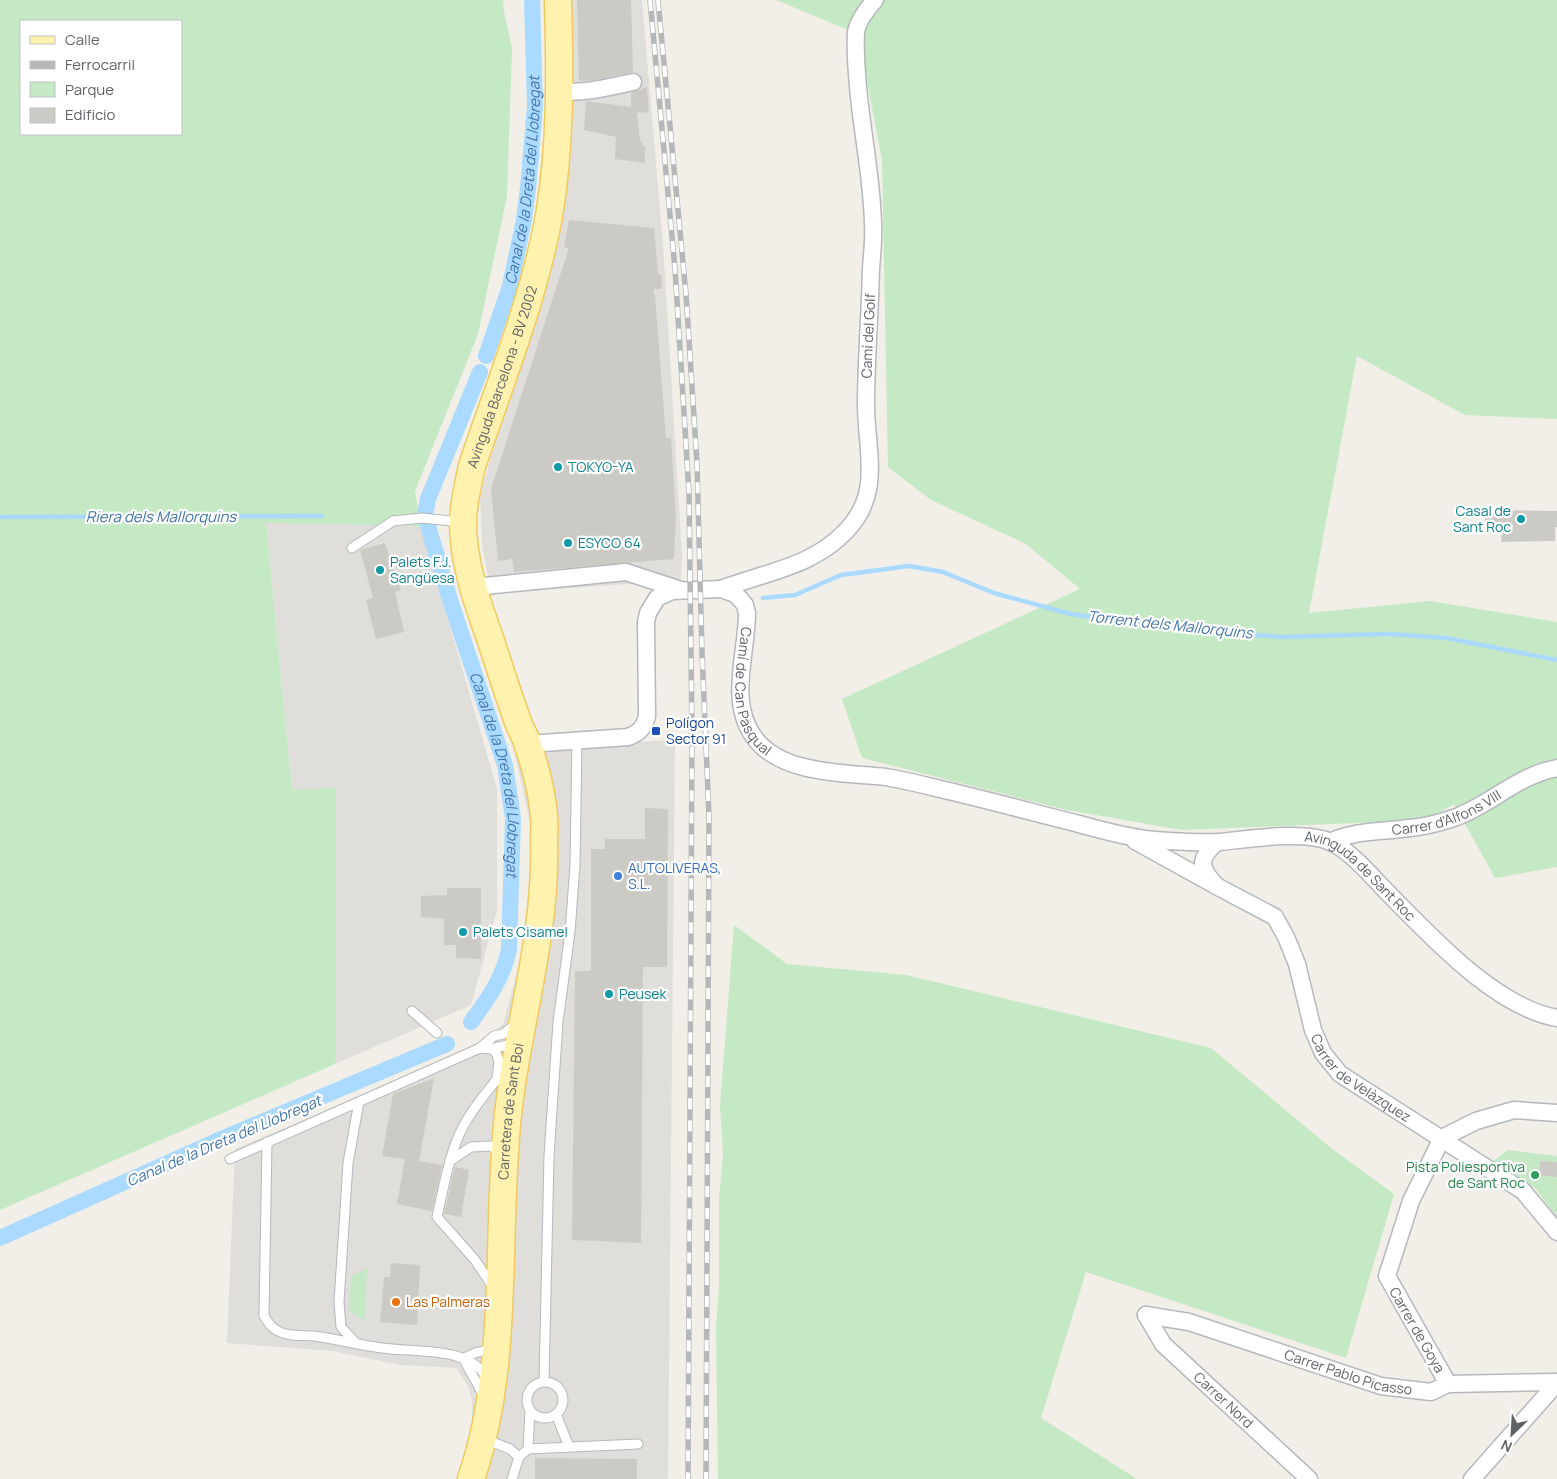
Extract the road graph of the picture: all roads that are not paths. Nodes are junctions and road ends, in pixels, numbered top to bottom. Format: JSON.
{"nodes":[{"id":1,"x":558,"y":0,"type":"edge"},
{"id":2,"x":875,"y":0,"type":"edge"},
{"id":3,"x":633,"y":82,"type":"dead end"},
{"id":4,"x":560,"y":91,"type":"junction"},
{"id":5,"x":463,"y":523,"type":"junction"},
{"id":6,"x":352,"y":548,"type":"dead end"},
{"id":7,"x":474,"y":587,"type":"junction"},
{"id":8,"x":721,"y":589,"type":"junction"},
{"id":9,"x":681,"y":590,"type":"junction"},
{"id":10,"x":577,"y":741,"type":"junction"},
{"id":11,"x":528,"y":744,"type":"junction"},
{"id":12,"x":1557,"y":768,"type":"edge"},
{"id":13,"x":1127,"y":836,"type":"junction"},
{"id":14,"x":1217,"y":842,"type":"junction"},
{"id":15,"x":1330,"y":842,"type":"junction"},
{"id":16,"x":1220,"y":888,"type":"junction"},
{"id":17,"x":412,"y":1011,"type":"dead end"},
{"id":18,"x":1557,"y":1018,"type":"edge"},
{"id":19,"x":437,"y":1033,"type":"dead end"},
{"id":20,"x":519,"y":1040,"type":"junction"},
{"id":21,"x":480,"y":1048,"type":"junction"},
{"id":22,"x":491,"y":1049,"type":"junction"},
{"id":23,"x":497,"y":1078,"type":"junction"},
{"id":24,"x":359,"y":1102,"type":"junction"},
{"id":25,"x":1557,"y":1113,"type":"edge"},
{"id":26,"x":1442,"y":1138,"type":"junction"},
{"id":27,"x":267,"y":1142,"type":"junction"},
{"id":28,"x":504,"y":1156,"type":"junction"},
{"id":29,"x":230,"y":1159,"type":"dead end"},
{"id":30,"x":450,"y":1161,"type":"junction"},
{"id":31,"x":1557,"y":1232,"type":"edge"},
{"id":32,"x":499,"y":1298,"type":"junction"},
{"id":33,"x":1146,"y":1315,"type":"joint"},
{"id":34,"x":355,"y":1342,"type":"junction"},
{"id":35,"x":497,"y":1348,"type":"junction"},
{"id":36,"x":464,"y":1358,"type":"junction"},
{"id":37,"x":544,"y":1382,"type":"junction"},
{"id":38,"x":1557,"y":1383,"type":"edge"},
{"id":39,"x":1448,"y":1384,"type":"junction"},
{"id":40,"x":490,"y":1398,"type":"junction"},
{"id":41,"x":530,"y":1410,"type":"junction"},
{"id":42,"x":556,"y":1414,"type":"junction"},
{"id":43,"x":482,"y":1439,"type":"junction"},
{"id":44,"x":638,"y":1444,"type":"dead end"},
{"id":45,"x":569,"y":1447,"type":"junction"},
{"id":46,"x":528,"y":1450,"type":"junction"},
{"id":47,"x":519,"y":1457,"type":"junction"},
{"id":48,"x":471,"y":1479,"type":"edge"},
{"id":49,"x":512,"y":1479,"type":"edge"},
{"id":50,"x":1309,"y":1479,"type":"edge"},
{"id":51,"x":1472,"y":1479,"type":"edge"}],
"edges":[{"from":1,"to":4,"type":"main road","name":"Avinguda Barcelona - BV 2002"},
{"from":2,"to":8,"type":"street","name":"Camí del Golf"},
{"from":3,"to":4,"type":"street"},
{"from":4,"to":5,"type":"main road","name":"Avinguda Barcelona - BV 2002"},
{"from":5,"to":6,"type":"lane"},
{"from":5,"to":7,"type":"main road","name":"Avinguda Barcelona - BV 2002"},
{"from":7,"to":9,"type":"street"},
{"from":7,"to":11,"type":"main road","name":"Avinguda Barcelona - BV 2002"},
{"from":8,"to":9,"type":"street"},
{"from":8,"to":13,"type":"street","name":"Camí de Can Pasqual"},
{"from":9,"to":10,"type":"street"},
{"from":10,"to":11,"type":"street"},
{"from":10,"to":37,"type":"lane"},
{"from":11,"to":20,"type":"main road","name":"Carretera de Sant Boi"},
{"from":12,"to":15,"type":"street","name":"Carrer d'Alfons VIII"},
{"from":13,"to":14,"type":"street","name":"Avinguda de Sant Roc"},
{"from":13,"to":16,"type":"street","name":"Carrer de Velàzquez"},
{"from":14,"to":15,"type":"street","name":"Avinguda de Sant Roc"},
{"from":14,"to":16,"type":"street","name":"Carrer de Velàzquez"},
{"from":15,"to":18,"type":"street","name":"Avinguda de Sant Roc"},
{"from":16,"to":26,"type":"street","name":"Carrer de Velàzquez"},
{"from":17,"to":19,"type":"lane"},
{"from":20,"to":21,"type":"lane"},
{"from":20,"to":22,"type":"lane"},
{"from":20,"to":23,"type":"lane"},
{"from":20,"to":28,"type":"main road","name":"Carretera de Sant Boi"},
{"from":21,"to":22,"type":"lane"},
{"from":21,"to":24,"type":"lane"},
{"from":22,"to":23,"type":"lane"},
{"from":23,"to":30,"type":"lane"},
{"from":24,"to":27,"type":"lane"},
{"from":24,"to":34,"type":"lane"},
{"from":25,"to":26,"type":"street"},
{"from":26,"to":31,"type":"street","name":"Carrer de Velàzquez"},
{"from":26,"to":39,"type":"street","name":"Carrer de Goya"},
{"from":27,"to":29,"type":"lane"},
{"from":27,"to":34,"type":"lane"},
{"from":28,"to":30,"type":"lane"},
{"from":28,"to":32,"type":"main road","name":"Carretera de Sant Boi"},
{"from":30,"to":32,"type":"lane"},
{"from":32,"to":35,"type":"main road","name":"Carretera de Sant Boi"},
{"from":33,"to":39,"type":"street","name":"Carrer Pablo Picasso"},
{"from":33,"to":50,"type":"street","name":"Carrer Nord"},
{"from":34,"to":36,"type":"lane"},
{"from":35,"to":36,"type":"lane"},
{"from":35,"to":40,"type":"main road","name":"Carretera de Sant Boi"},
{"from":36,"to":40,"type":"lane"},
{"from":36,"to":40,"type":"lane"},
{"from":37,"to":41,"type":"lane"},
{"from":37,"to":42,"type":"lane"},
{"from":38,"to":39,"type":"street","name":"Carrer Pablo Picasso"},
{"from":38,"to":51,"type":"street"},
{"from":40,"to":43,"type":"main road","name":"Carretera de Sant Boi"},
{"from":41,"to":42,"type":"lane"},
{"from":41,"to":46,"type":"lane"},
{"from":42,"to":45,"type":"lane"},
{"from":43,"to":47,"type":"lane"},
{"from":43,"to":48,"type":"main road","name":"Carretera de Sant Boi"},
{"from":44,"to":45,"type":"lane"},
{"from":45,"to":46,"type":"lane"},
{"from":46,"to":47,"type":"lane"},
{"from":47,"to":49,"type":"lane"}]}
